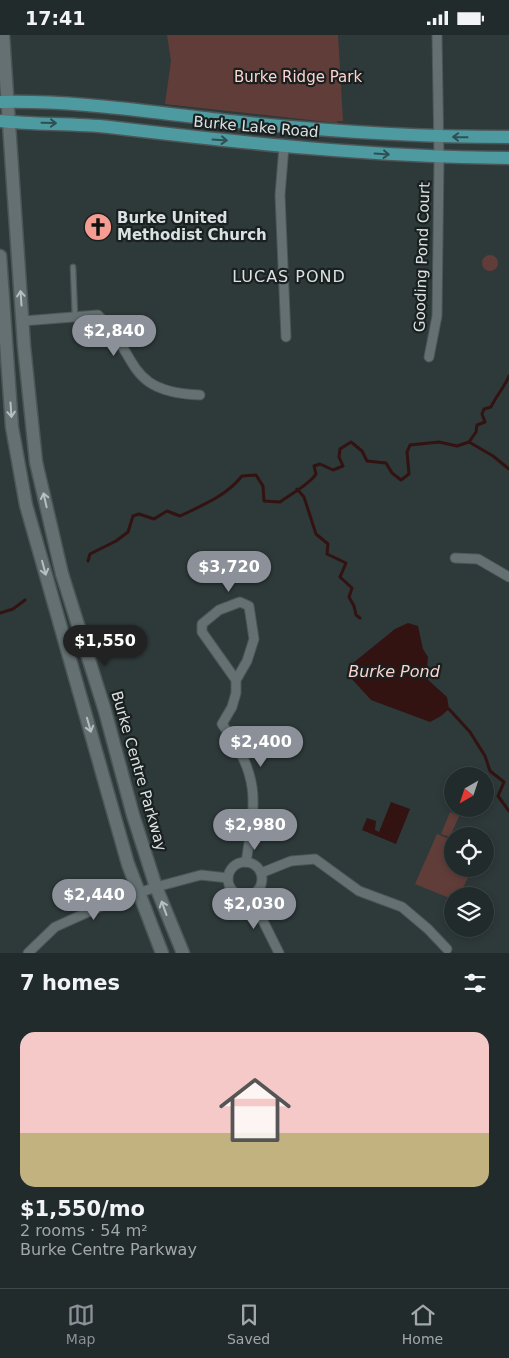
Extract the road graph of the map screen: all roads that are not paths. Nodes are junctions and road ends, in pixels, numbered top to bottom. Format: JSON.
{"nodes":[{"id":1,"x":3,"y":35,"type":"edge"},
{"id":2,"x":437,"y":35,"type":"edge"},
{"id":3,"x":4,"y":102,"type":"edge"},
{"id":4,"x":4,"y":121,"type":"edge"},
{"id":5,"x":438,"y":137,"type":"junction"},
{"id":6,"x":509,"y":137,"type":"edge"},
{"id":7,"x":284,"y":146,"type":"junction"},
{"id":8,"x":439,"y":158,"type":"junction"},
{"id":9,"x":509,"y":158,"type":"edge"},
{"id":10,"x":0,"y":256,"type":"edge"},
{"id":11,"x":73,"y":267,"type":"dead end"},
{"id":12,"x":75,"y":317,"type":"junction"},
{"id":13,"x":23,"y":321,"type":"junction"},
{"id":14,"x":286,"y":337,"type":"dead end"},
{"id":15,"x":429,"y":357,"type":"dead end"},
{"id":16,"x":200,"y":395,"type":"dead end"},
{"id":17,"x":454,"y":558,"type":"dead end"},
{"id":18,"x":509,"y":577,"type":"edge"},
{"id":19,"x":236,"y":680,"type":"junction"},
{"id":20,"x":246,"y":862,"type":"junction"},
{"id":21,"x":261,"y":873,"type":"junction"},
{"id":22,"x":228,"y":878,"type":"junction"},
{"id":23,"x":156,"y":887,"type":"junction"},
{"id":24,"x":138,"y":893,"type":"junction"},
{"id":25,"x":250,"y":895,"type":"junction"},
{"id":26,"x":447,"y":949,"type":"dead end"},
{"id":27,"x":28,"y":953,"type":"edge"},
{"id":28,"x":162,"y":953,"type":"edge"},
{"id":29,"x":183,"y":953,"type":"edge"},
{"id":30,"x":279,"y":953,"type":"edge"}],
"edges":[{"from":1,"to":3,"type":"main road","name":"Burke Centre Parkway"},
{"from":2,"to":5,"type":"street","name":"Gooding Pond Court"},
{"from":3,"to":4,"type":"main road","name":"Burke Centre Parkway"},
{"from":3,"to":5,"type":"main road","name":"Burke Lake Road"},
{"from":4,"to":7,"type":"main road","name":"Burke Lake Road","one_way":true},
{"from":13,"to":4,"type":"main road","name":"Burke Centre Parkway","one_way":true},
{"from":6,"to":5,"type":"main road","name":"Burke Lake Road","one_way":true},
{"from":5,"to":8,"type":"street","name":"Gooding Pond Court"},
{"from":7,"to":8,"type":"main road","name":"Burke Lake Road","one_way":true},
{"from":7,"to":14,"type":"street"},
{"from":8,"to":9,"type":"main road","name":"Burke Lake Road"},
{"from":8,"to":15,"type":"street","name":"Gooding Pond Court"},
{"from":10,"to":24,"type":"main road","one_way":true},
{"from":11,"to":12,"type":"lane"},
{"from":12,"to":13,"type":"street"},
{"from":12,"to":16,"type":"street"},
{"from":23,"to":13,"type":"main road","name":"Burke Centre Parkway","one_way":true},
{"from":17,"to":18,"type":"street"},
{"from":19,"to":19,"type":"street"},
{"from":19,"to":20,"type":"street"},
{"from":20,"to":21,"type":"street"},
{"from":20,"to":22,"type":"street"},
{"from":21,"to":25,"type":"street"},
{"from":21,"to":26,"type":"street"},
{"from":22,"to":23,"type":"street"},
{"from":22,"to":25,"type":"street"},
{"from":23,"to":24,"type":"street"},
{"from":29,"to":23,"type":"main road","name":"Burke Centre Parkway","one_way":true},
{"from":24,"to":27,"type":"street"},
{"from":24,"to":28,"type":"main road"},
{"from":25,"to":30,"type":"street"}]}
